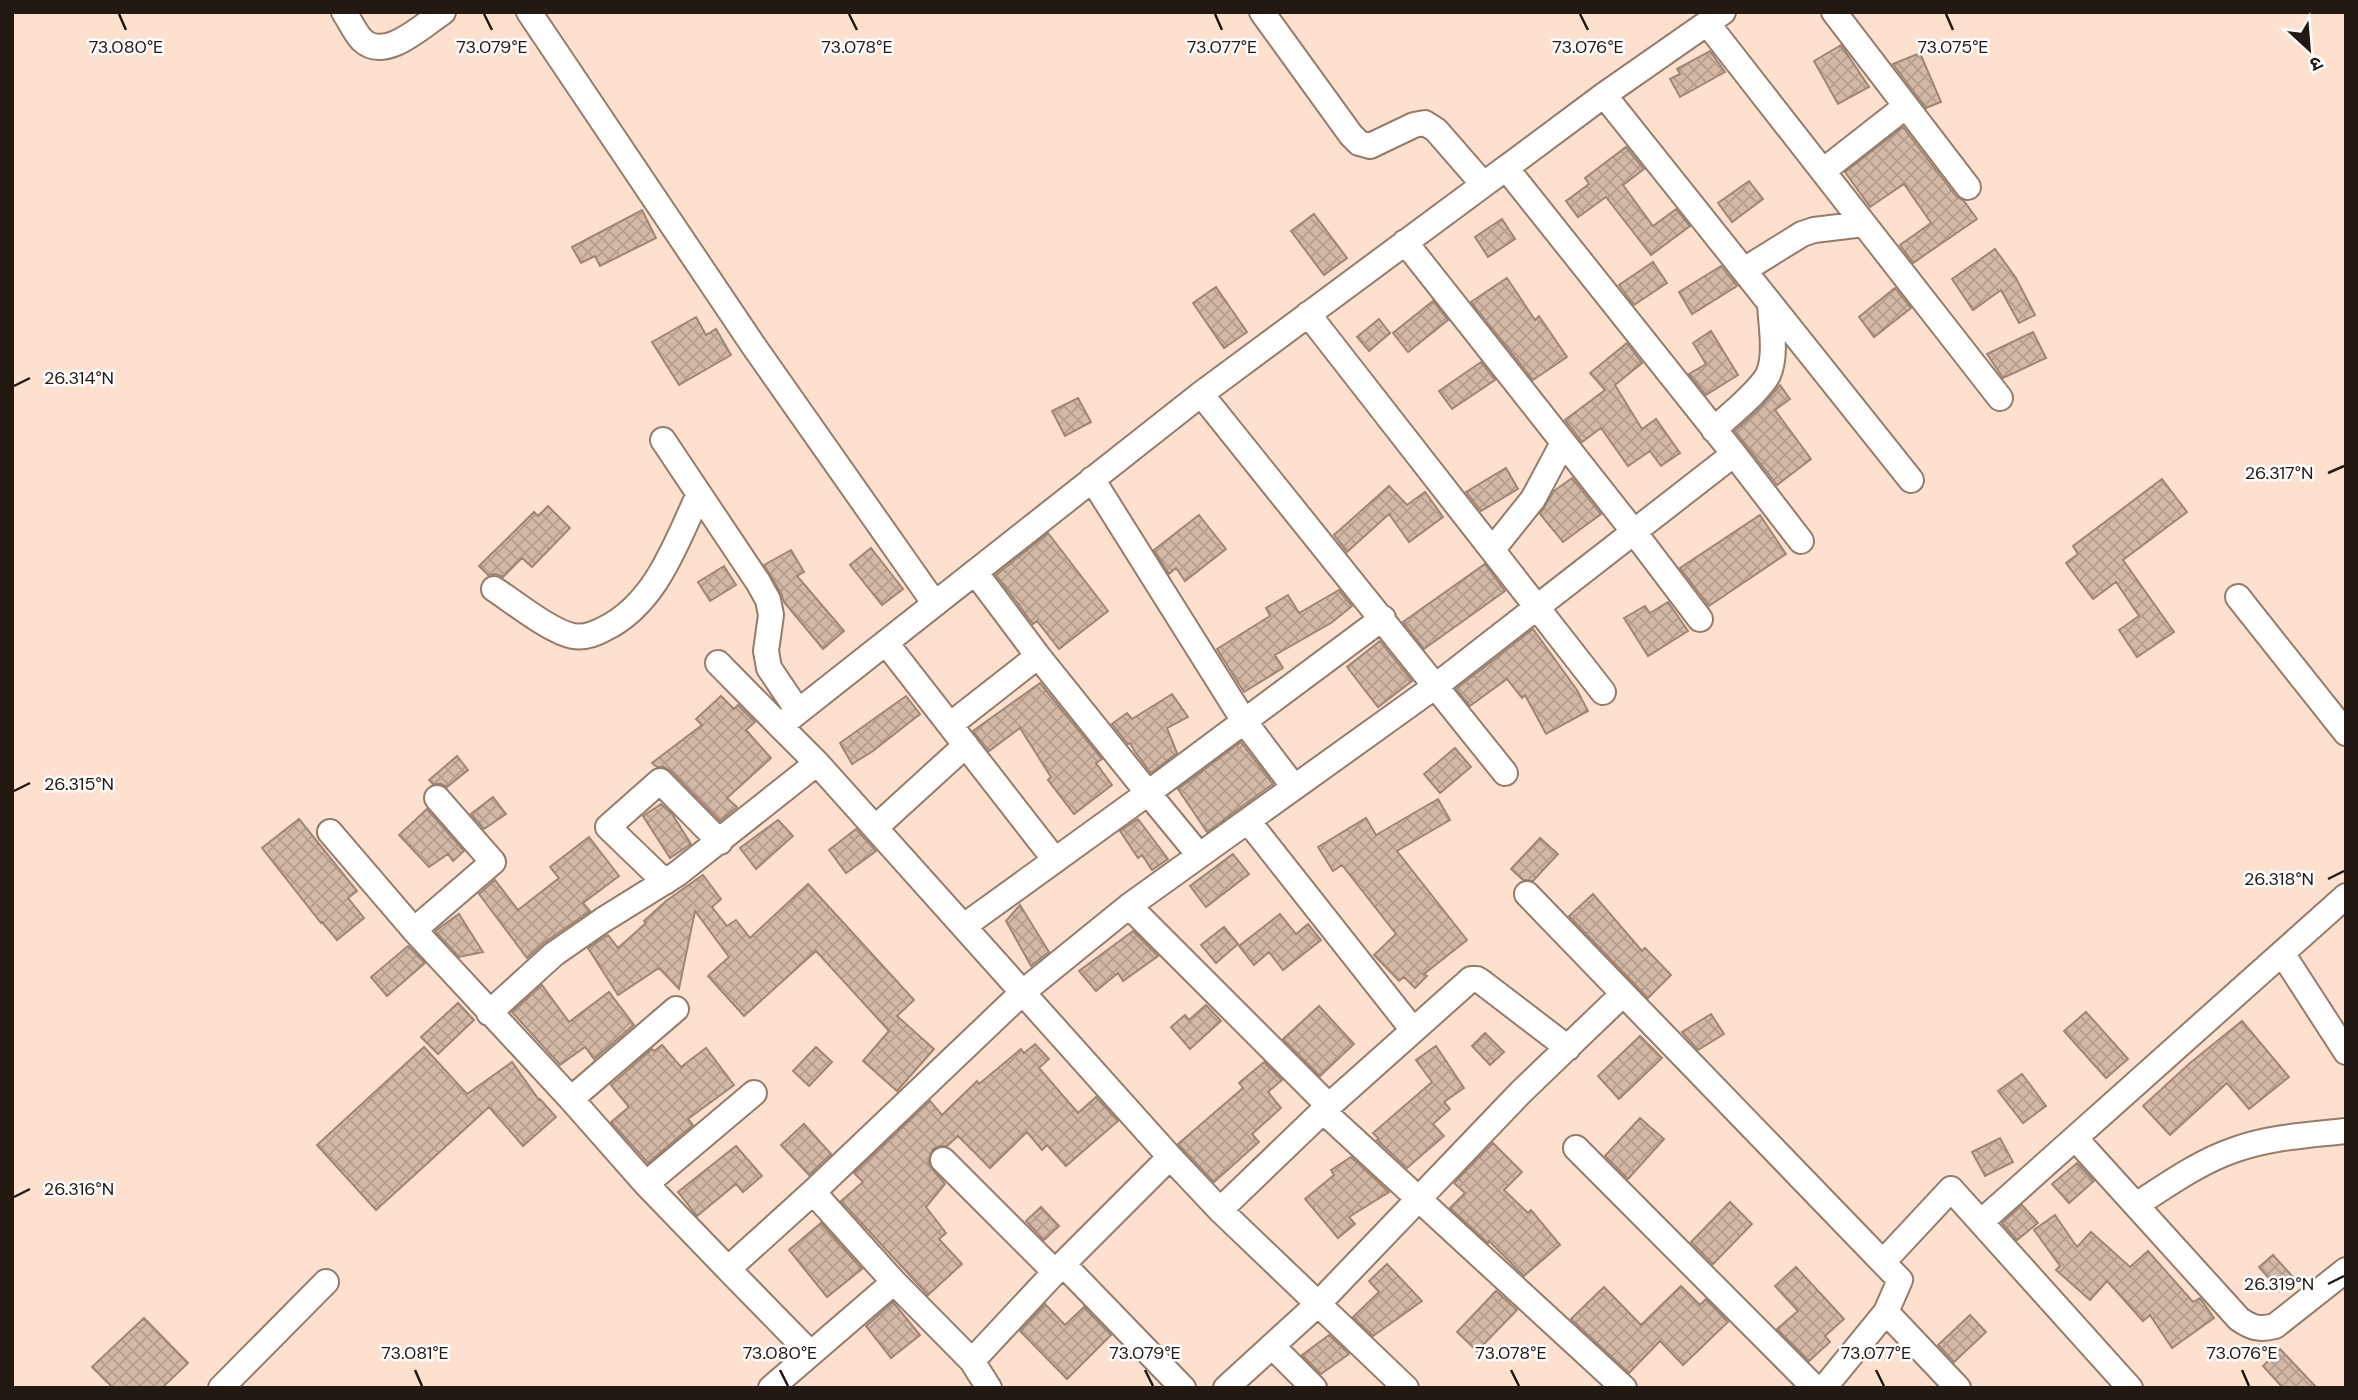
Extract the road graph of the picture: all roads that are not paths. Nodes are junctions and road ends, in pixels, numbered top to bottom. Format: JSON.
{"nodes":[{"id":1,"x":344,"y":12,"type":"edge"},
{"id":2,"x":443,"y":12,"type":"edge"},
{"id":3,"x":529,"y":12,"type":"edge"},
{"id":4,"x":1262,"y":12,"type":"edge"},
{"id":5,"x":1834,"y":12,"type":"edge"},
{"id":6,"x":1715,"y":18,"type":"edge"},
{"id":7,"x":1604,"y":95,"type":"junction"},
{"id":8,"x":1906,"y":106,"type":"junction"},
{"id":9,"x":1506,"y":168,"type":"junction"},
{"id":10,"x":1823,"y":171,"type":"junction"},
{"id":11,"x":1483,"y":184,"type":"junction"},
{"id":12,"x":1968,"y":187,"type":"dead end"},
{"id":13,"x":1864,"y":225,"type":"junction"},
{"id":14,"x":1405,"y":243,"type":"junction"},
{"id":15,"x":1744,"y":270,"type":"junction"},
{"id":16,"x":1770,"y":304,"type":"junction"},
{"id":17,"x":1308,"y":314,"type":"junction"},
{"id":18,"x":1201,"y":394,"type":"junction"},
{"id":19,"x":2000,"y":398,"type":"dead end"},
{"id":20,"x":1714,"y":429,"type":"junction"},
{"id":21,"x":663,"y":440,"type":"dead end"},
{"id":22,"x":1563,"y":443,"type":"junction"},
{"id":23,"x":1734,"y":454,"type":"junction"},
{"id":24,"x":1092,"y":480,"type":"junction"},
{"id":25,"x":1911,"y":480,"type":"dead end"},
{"id":26,"x":699,"y":495,"type":"junction"},
{"id":27,"x":1634,"y":532,"type":"junction"},
{"id":28,"x":1801,"y":541,"type":"dead end"},
{"id":29,"x":1493,"y":549,"type":"junction"},
{"id":30,"x":975,"y":572,"type":"junction"},
{"id":31,"x":494,"y":589,"type":"dead end"},
{"id":32,"x":2238,"y":597,"type":"dead end"},
{"id":33,"x":935,"y":604,"type":"junction"},
{"id":34,"x":1538,"y":607,"type":"junction"},
{"id":35,"x":1383,"y":618,"type":"junction"},
{"id":36,"x":1700,"y":620,"type":"dead end"},
{"id":37,"x":886,"y":642,"type":"junction"},
{"id":38,"x":1038,"y":656,"type":"junction"},
{"id":39,"x":718,"y":663,"type":"dead end"},
{"id":40,"x":1437,"y":685,"type":"junction"},
{"id":41,"x":1603,"y":692,"type":"dead end"},
{"id":42,"x":789,"y":718,"type":"junction"},
{"id":43,"x":1244,"y":721,"type":"junction"},
{"id":44,"x":950,"y":724,"type":"junction"},
{"id":45,"x":2346,"y":733,"type":"edge"},
{"id":46,"x":966,"y":744,"type":"junction"},
{"id":47,"x":817,"y":764,"type":"junction"},
{"id":48,"x":1505,"y":773,"type":"dead end"},
{"id":49,"x":1294,"y":787,"type":"junction"},
{"id":50,"x":1148,"y":793,"type":"junction"},
{"id":51,"x":437,"y":798,"type":"dead end"},
{"id":52,"x":1248,"y":821,"type":"junction"},
{"id":53,"x":875,"y":828,"type":"junction"},
{"id":54,"x":330,"y":832,"type":"dead end"},
{"id":55,"x":720,"y":842,"type":"junction"},
{"id":56,"x":1199,"y":855,"type":"junction"},
{"id":57,"x":1055,"y":860,"type":"junction"},
{"id":58,"x":664,"y":882,"type":"junction"},
{"id":59,"x":1527,"y":894,"type":"dead end"},
{"id":60,"x":2346,"y":896,"type":"edge"},
{"id":61,"x":1129,"y":905,"type":"junction"},
{"id":62,"x":964,"y":926,"type":"junction"},
{"id":63,"x":414,"y":930,"type":"junction"},
{"id":64,"x":2282,"y":953,"type":"junction"},
{"id":65,"x":1023,"y":992,"type":"junction"},
{"id":66,"x":1623,"y":994,"type":"junction"},
{"id":67,"x":677,"y":1009,"type":"dead end"},
{"id":68,"x":489,"y":1013,"type":"junction"},
{"id":69,"x":1413,"y":1030,"type":"junction"},
{"id":70,"x":1568,"y":1048,"type":"junction"},
{"id":71,"x":2346,"y":1052,"type":"edge"},
{"id":72,"x":754,"y":1093,"type":"dead end"},
{"id":73,"x":571,"y":1099,"type":"junction"},
{"id":74,"x":1326,"y":1108,"type":"junction"},
{"id":75,"x":2346,"y":1131,"type":"edge"},
{"id":76,"x":2075,"y":1138,"type":"junction"},
{"id":77,"x":1576,"y":1148,"type":"dead end"},
{"id":78,"x":1170,"y":1157,"type":"junction"},
{"id":79,"x":943,"y":1160,"type":"dead end"},
{"id":80,"x":646,"y":1184,"type":"junction"},
{"id":81,"x":813,"y":1192,"type":"junction"},
{"id":82,"x":1420,"y":1198,"type":"junction"},
{"id":83,"x":2136,"y":1205,"type":"junction"},
{"id":84,"x":1220,"y":1210,"type":"junction"},
{"id":85,"x":1981,"y":1222,"type":"junction"},
{"id":86,"x":1883,"y":1262,"type":"junction"},
{"id":87,"x":1059,"y":1268,"type":"junction"},
{"id":88,"x":728,"y":1269,"type":"junction"},
{"id":89,"x":2346,"y":1270,"type":"edge"},
{"id":90,"x":326,"y":1282,"type":"dead end"},
{"id":91,"x":894,"y":1282,"type":"junction"},
{"id":92,"x":1318,"y":1304,"type":"junction"},
{"id":93,"x":1886,"y":1312,"type":"junction"},
{"id":94,"x":1272,"y":1346,"type":"junction"},
{"id":95,"x":810,"y":1353,"type":"junction"},
{"id":96,"x":971,"y":1361,"type":"junction"},
{"id":97,"x":985,"y":1386,"type":"edge"},
{"id":98,"x":1828,"y":1386,"type":"edge"},
{"id":99,"x":220,"y":1388,"type":"edge"},
{"id":100,"x":771,"y":1388,"type":"edge"},
{"id":101,"x":1183,"y":1388,"type":"edge"},
{"id":102,"x":1226,"y":1388,"type":"edge"},
{"id":103,"x":1314,"y":1388,"type":"edge"},
{"id":104,"x":1406,"y":1388,"type":"edge"},
{"id":105,"x":1624,"y":1388,"type":"edge"},
{"id":106,"x":1958,"y":1388,"type":"edge"},
{"id":107,"x":2130,"y":1388,"type":"edge"}],
"edges":[{"from":1,"to":2,"type":"street"},
{"from":3,"to":33,"type":"street"},
{"from":4,"to":11,"type":"street"},
{"from":5,"to":8,"type":"street"},
{"from":6,"to":7,"type":"street"},
{"from":6,"to":10,"type":"street"},
{"from":7,"to":9,"type":"street"},
{"from":7,"to":15,"type":"street"},
{"from":8,"to":10,"type":"street"},
{"from":8,"to":12,"type":"street"},
{"from":9,"to":11,"type":"street"},
{"from":9,"to":20,"type":"street"},
{"from":10,"to":13,"type":"street"},
{"from":11,"to":14,"type":"street"},
{"from":13,"to":15,"type":"street"},
{"from":13,"to":19,"type":"street"},
{"from":14,"to":17,"type":"street"},
{"from":14,"to":22,"type":"street"},
{"from":15,"to":16,"type":"street"},
{"from":16,"to":20,"type":"street"},
{"from":16,"to":25,"type":"street"},
{"from":17,"to":18,"type":"street"},
{"from":17,"to":29,"type":"street"},
{"from":18,"to":24,"type":"street"},
{"from":18,"to":35,"type":"street"},
{"from":20,"to":23,"type":"street"},
{"from":21,"to":26,"type":"street"},
{"from":22,"to":27,"type":"street"},
{"from":22,"to":29,"type":"street"},
{"from":23,"to":27,"type":"street"},
{"from":23,"to":28,"type":"street"},
{"from":24,"to":30,"type":"street"},
{"from":24,"to":43,"type":"street"},
{"from":26,"to":31,"type":"street"},
{"from":26,"to":42,"type":"street"},
{"from":27,"to":34,"type":"street"},
{"from":27,"to":36,"type":"street"},
{"from":29,"to":34,"type":"street"},
{"from":30,"to":33,"type":"street"},
{"from":30,"to":38,"type":"street"},
{"from":32,"to":45,"type":"street"},
{"from":33,"to":37,"type":"street"},
{"from":34,"to":40,"type":"street"},
{"from":34,"to":41,"type":"street"},
{"from":35,"to":40,"type":"street"},
{"from":35,"to":43,"type":"street"},
{"from":37,"to":42,"type":"street"},
{"from":37,"to":44,"type":"street"},
{"from":38,"to":44,"type":"street"},
{"from":38,"to":50,"type":"street"},
{"from":39,"to":42,"type":"street"},
{"from":40,"to":48,"type":"street"},
{"from":40,"to":49,"type":"street"},
{"from":42,"to":47,"type":"street"},
{"from":43,"to":49,"type":"street"},
{"from":43,"to":50,"type":"street"},
{"from":44,"to":46,"type":"street"},
{"from":46,"to":53,"type":"street"},
{"from":46,"to":57,"type":"street"},
{"from":47,"to":53,"type":"street"},
{"from":47,"to":55,"type":"street"},
{"from":49,"to":52,"type":"street"},
{"from":50,"to":56,"type":"street"},
{"from":50,"to":57,"type":"street"},
{"from":51,"to":63,"type":"street"},
{"from":52,"to":56,"type":"street"},
{"from":52,"to":69,"type":"street"},
{"from":53,"to":62,"type":"street"},
{"from":54,"to":63,"type":"street"},
{"from":55,"to":58,"type":"street"},
{"from":55,"to":58,"type":"street"},
{"from":56,"to":61,"type":"street"},
{"from":57,"to":62,"type":"street"},
{"from":58,"to":68,"type":"street"},
{"from":59,"to":66,"type":"street"},
{"from":60,"to":64,"type":"street"},
{"from":61,"to":65,"type":"street"},
{"from":61,"to":74,"type":"street"},
{"from":62,"to":65,"type":"street"},
{"from":63,"to":68,"type":"street"},
{"from":64,"to":71,"type":"street"},
{"from":64,"to":76,"type":"street"},
{"from":65,"to":78,"type":"street"},
{"from":65,"to":81,"type":"street"},
{"from":66,"to":70,"type":"street"},
{"from":66,"to":86,"type":"street"},
{"from":67,"to":73,"type":"street"},
{"from":68,"to":73,"type":"street"},
{"from":69,"to":70,"type":"street"},
{"from":69,"to":74,"type":"street"},
{"from":70,"to":82,"type":"street"},
{"from":72,"to":80,"type":"street"},
{"from":73,"to":80,"type":"street"},
{"from":74,"to":82,"type":"street"},
{"from":74,"to":84,"type":"street"},
{"from":75,"to":83,"type":"street"},
{"from":76,"to":83,"type":"street"},
{"from":76,"to":85,"type":"street"},
{"from":77,"to":98,"type":"street"},
{"from":78,"to":84,"type":"street"},
{"from":78,"to":87,"type":"street"},
{"from":79,"to":87,"type":"street"},
{"from":80,"to":88,"type":"street"},
{"from":81,"to":88,"type":"street"},
{"from":81,"to":91,"type":"street"},
{"from":82,"to":92,"type":"street"},
{"from":82,"to":105,"type":"street"},
{"from":83,"to":89,"type":"street"},
{"from":84,"to":92,"type":"street"},
{"from":85,"to":86,"type":"street"},
{"from":85,"to":107,"type":"street"},
{"from":86,"to":93,"type":"street"},
{"from":87,"to":96,"type":"street"},
{"from":87,"to":101,"type":"street"},
{"from":88,"to":95,"type":"street"},
{"from":90,"to":99,"type":"street"},
{"from":91,"to":95,"type":"street"},
{"from":91,"to":96,"type":"street"},
{"from":92,"to":94,"type":"street"},
{"from":92,"to":104,"type":"street"},
{"from":93,"to":98,"type":"street"},
{"from":93,"to":106,"type":"street"},
{"from":94,"to":102,"type":"street"},
{"from":94,"to":103,"type":"street"},
{"from":95,"to":100,"type":"street"},
{"from":96,"to":97,"type":"street"}]}
